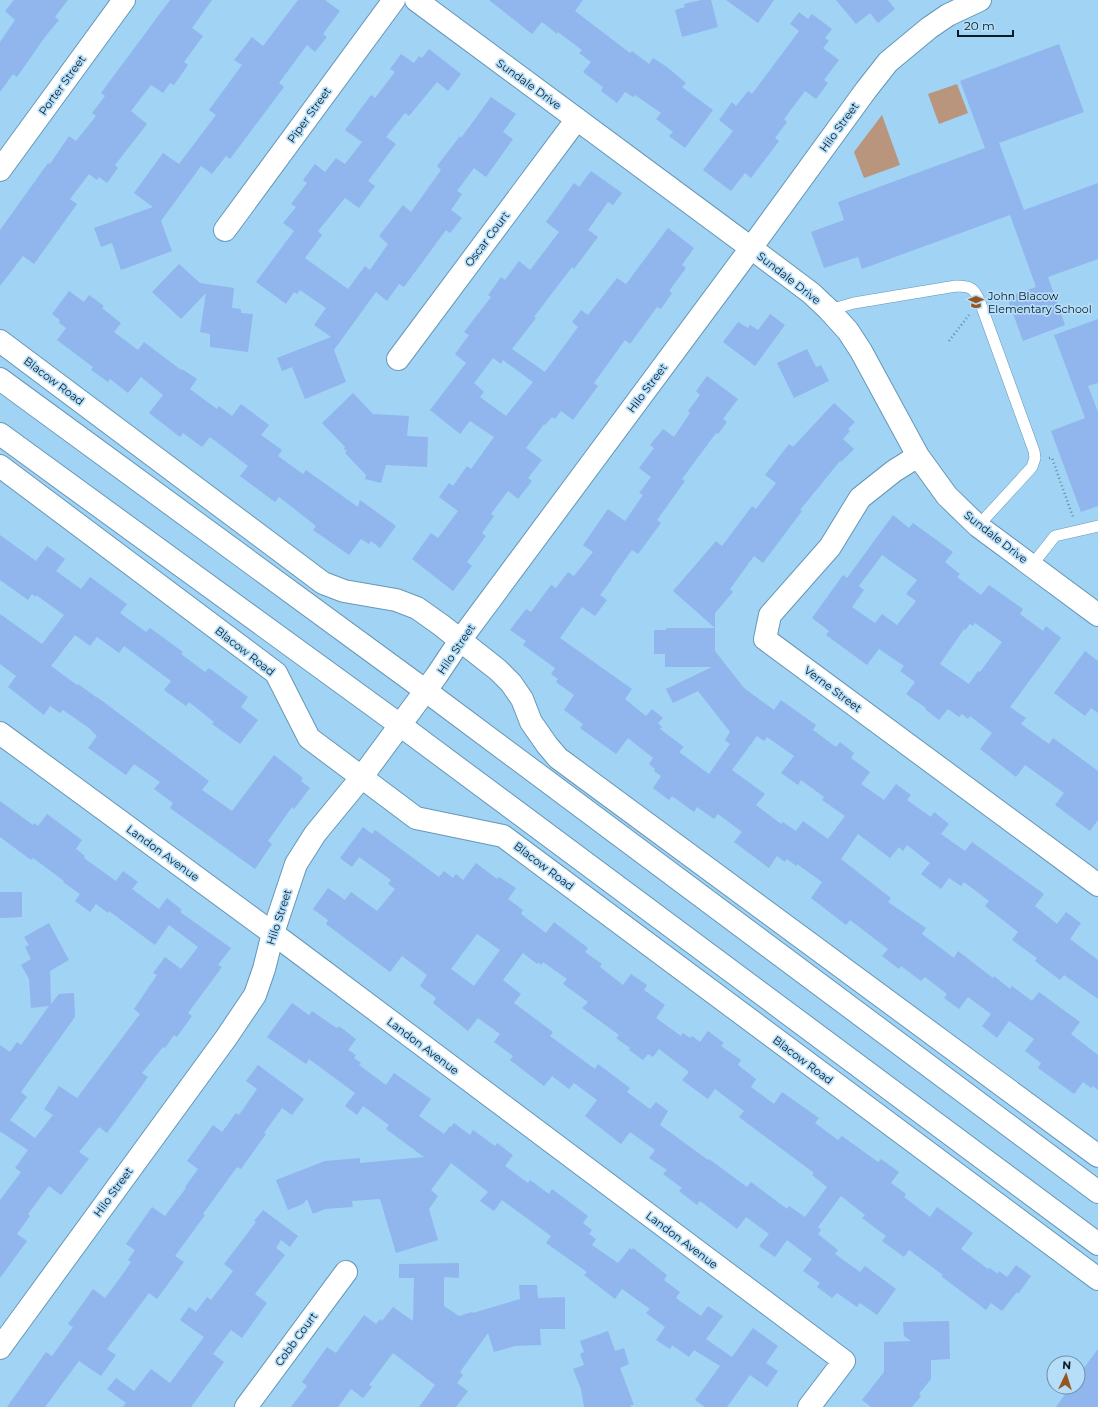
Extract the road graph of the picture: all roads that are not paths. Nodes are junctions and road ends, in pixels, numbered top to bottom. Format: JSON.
{"nodes":[{"id":1,"x":124,"y":0,"type":"edge"},
{"id":2,"x":394,"y":0,"type":"edge"},
{"id":3,"x":416,"y":0,"type":"edge"},
{"id":4,"x":980,"y":0,"type":"edge"},
{"id":5,"x":577,"y":119,"type":"junction"},
{"id":6,"x":0,"y":170,"type":"edge"},
{"id":7,"x":225,"y":230,"type":"dead end"},
{"id":8,"x":751,"y":248,"type":"junction"},
{"id":9,"x":829,"y":310,"type":"junction"},
{"id":10,"x":0,"y":341,"type":"edge"},
{"id":11,"x":398,"y":359,"type":"dead end"},
{"id":12,"x":0,"y":379,"type":"edge"},
{"id":13,"x":0,"y":434,"type":"edge"},
{"id":14,"x":918,"y":456,"type":"junction"},
{"id":15,"x":0,"y":466,"type":"edge"},
{"id":16,"x":978,"y":526,"type":"junction"},
{"id":17,"x":1098,"y":526,"type":"edge"},
{"id":18,"x":1032,"y":565,"type":"junction"},
{"id":19,"x":1098,"y":615,"type":"edge"},
{"id":20,"x":461,"y":639,"type":"junction"},
{"id":21,"x":426,"y":691,"type":"junction"},
{"id":22,"x":400,"y":726,"type":"junction"},
{"id":23,"x":0,"y":733,"type":"edge"},
{"id":24,"x":361,"y":778,"type":"junction"},
{"id":25,"x":1098,"y":885,"type":"edge"},
{"id":26,"x":273,"y":933,"type":"junction"},
{"id":27,"x":1098,"y":1156,"type":"edge"},
{"id":28,"x":1098,"y":1192,"type":"edge"},
{"id":29,"x":1098,"y":1244,"type":"edge"},
{"id":30,"x":346,"y":1272,"type":"dead end"},
{"id":31,"x":1098,"y":1279,"type":"edge"},
{"id":32,"x":0,"y":1348,"type":"edge"},
{"id":33,"x":246,"y":1407,"type":"edge"},
{"id":34,"x":809,"y":1407,"type":"edge"}],
"edges":[{"from":1,"to":6,"type":"street","name":"Porter Street"},
{"from":2,"to":7,"type":"street","name":"Piper Street"},
{"from":3,"to":5,"type":"street","name":"Sundale Drive"},
{"from":4,"to":8,"type":"street","name":"Hilo Street"},
{"from":5,"to":8,"type":"street","name":"Sundale Drive"},
{"from":5,"to":11,"type":"street","name":"Oscar Court"},
{"from":8,"to":9,"type":"street","name":"Sundale Drive"},
{"from":8,"to":20,"type":"street","name":"Hilo Street"},
{"from":9,"to":14,"type":"street","name":"Sundale Drive"},
{"from":9,"to":16,"type":"lane"},
{"from":10,"to":20,"type":"street","name":"Blacow Road"},
{"from":12,"to":21,"type":"street"},
{"from":13,"to":22,"type":"street"},
{"from":14,"to":16,"type":"street","name":"Sundale Drive"},
{"from":14,"to":25,"type":"street","name":"Verne Street"},
{"from":15,"to":24,"type":"street","name":"Blacow Road"},
{"from":16,"to":18,"type":"street","name":"Sundale Drive"},
{"from":17,"to":18,"type":"lane"},
{"from":18,"to":19,"type":"street","name":"Sundale Drive"},
{"from":20,"to":21,"type":"street","name":"Hilo Street"},
{"from":20,"to":27,"type":"street","name":"Blacow Road"},
{"from":21,"to":22,"type":"street","name":"Hilo Street"},
{"from":21,"to":28,"type":"street"},
{"from":22,"to":24,"type":"street","name":"Hilo Street"},
{"from":22,"to":29,"type":"street"},
{"from":23,"to":26,"type":"street","name":"Landon Avenue"},
{"from":24,"to":26,"type":"street","name":"Hilo Street"},
{"from":24,"to":31,"type":"street","name":"Blacow Road"},
{"from":26,"to":32,"type":"street","name":"Hilo Street"},
{"from":26,"to":34,"type":"street","name":"Landon Avenue"},
{"from":30,"to":33,"type":"street","name":"Cobb Court"}]}
